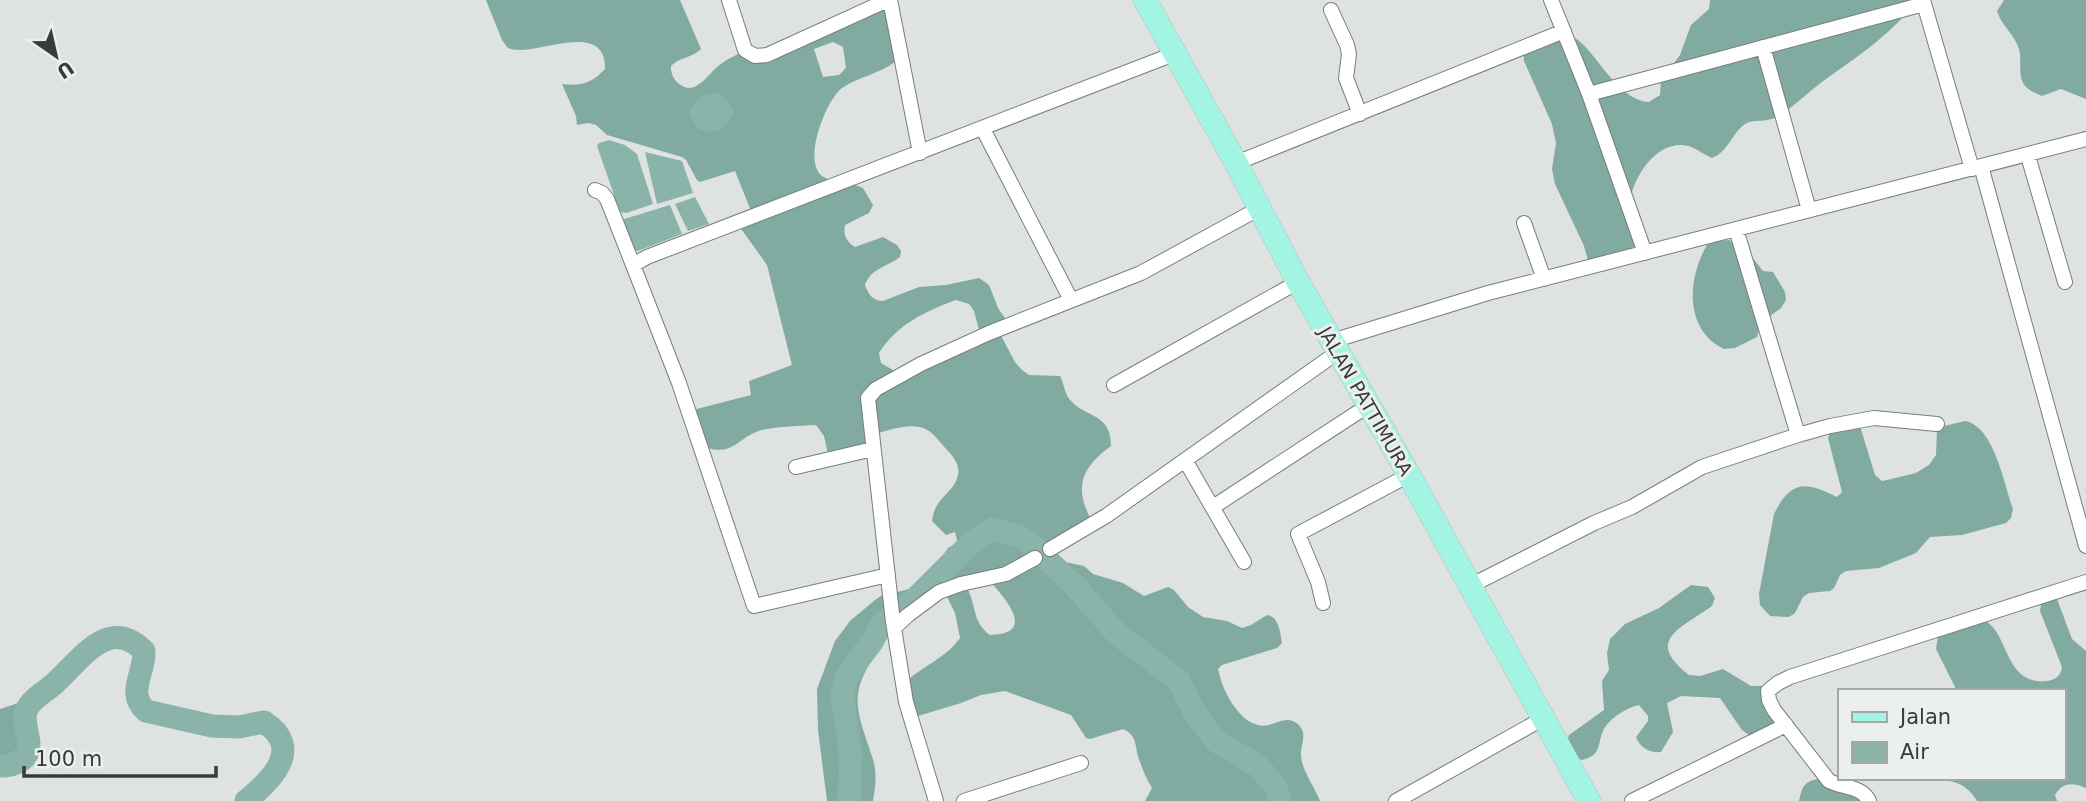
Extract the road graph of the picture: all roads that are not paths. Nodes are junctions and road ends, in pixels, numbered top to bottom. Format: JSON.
{"nodes":[{"id":1,"x":729,"y":0,"type":"edge"},
{"id":2,"x":889,"y":0,"type":"edge"},
{"id":3,"x":1145,"y":0,"type":"edge"},
{"id":4,"x":1550,"y":0,"type":"edge"},
{"id":5,"x":1923,"y":2,"type":"edge"},
{"id":6,"x":1331,"y":10,"type":"dead end"},
{"id":7,"x":1564,"y":31,"type":"junction"},
{"id":8,"x":1763,"y":47,"type":"junction"},
{"id":9,"x":1174,"y":54,"type":"junction"},
{"id":10,"x":1589,"y":94,"type":"junction"},
{"id":11,"x":1360,"y":114,"type":"junction"},
{"id":12,"x":983,"y":129,"type":"junction"},
{"id":13,"x":2086,"y":139,"type":"edge"},
{"id":14,"x":920,"y":153,"type":"junction"},
{"id":15,"x":2028,"y":156,"type":"junction"},
{"id":16,"x":1236,"y":163,"type":"junction"},
{"id":17,"x":1976,"y":168,"type":"junction"},
{"id":18,"x":595,"y":190,"type":"dead end"},
{"id":19,"x":1260,"y":208,"type":"junction"},
{"id":20,"x":1809,"y":211,"type":"junction"},
{"id":21,"x":1524,"y":223,"type":"dead end"},
{"id":22,"x":1736,"y":229,"type":"junction"},
{"id":23,"x":1645,"y":253,"type":"junction"},
{"id":24,"x":633,"y":265,"type":"junction"},
{"id":25,"x":1544,"y":279,"type":"junction"},
{"id":26,"x":1298,"y":282,"type":"junction"},
{"id":27,"x":2065,"y":282,"type":"dead end"},
{"id":28,"x":1071,"y":300,"type":"junction"},
{"id":29,"x":1335,"y":347,"type":"junction"},
{"id":30,"x":1114,"y":385,"type":"dead end"},
{"id":31,"x":1369,"y":405,"type":"junction"},
{"id":32,"x":1937,"y":424,"type":"dead end"},
{"id":33,"x":1798,"y":435,"type":"junction"},
{"id":34,"x":873,"y":449,"type":"junction"},
{"id":35,"x":1185,"y":460,"type":"junction"},
{"id":36,"x":796,"y":467,"type":"dead end"},
{"id":37,"x":1409,"y":475,"type":"junction"},
{"id":38,"x":1213,"y":508,"type":"junction"},
{"id":39,"x":2086,"y":546,"type":"edge"},
{"id":40,"x":1050,"y":549,"type":"dead end"},
{"id":41,"x":1035,"y":558,"type":"dead end"},
{"id":42,"x":1244,"y":562,"type":"dead end"},
{"id":43,"x":888,"y":575,"type":"junction"},
{"id":44,"x":2086,"y":582,"type":"edge"},
{"id":45,"x":1470,"y":586,"type":"junction"},
{"id":46,"x":1323,"y":603,"type":"dead end"},
{"id":47,"x":894,"y":625,"type":"junction"},
{"id":48,"x":1544,"y":718,"type":"junction"},
{"id":49,"x":1786,"y":725,"type":"junction"},
{"id":50,"x":1081,"y":763,"type":"dead end"},
{"id":51,"x":936,"y":801,"type":"edge"},
{"id":52,"x":964,"y":801,"type":"edge"},
{"id":53,"x":1396,"y":801,"type":"edge"},
{"id":54,"x":1590,"y":801,"type":"edge"},
{"id":55,"x":1632,"y":801,"type":"edge"},
{"id":56,"x":1870,"y":801,"type":"edge"}],
"edges":[{"from":1,"to":2,"type":"street"},
{"from":2,"to":14,"type":"street"},
{"from":3,"to":9,"type":"main road","name":"JALAN PATTIMURA"},
{"from":4,"to":7,"type":"street"},
{"from":5,"to":8,"type":"street"},
{"from":5,"to":17,"type":"street"},
{"from":6,"to":11,"type":"street"},
{"from":7,"to":10,"type":"street"},
{"from":7,"to":11,"type":"street"},
{"from":8,"to":10,"type":"street"},
{"from":8,"to":20,"type":"street"},
{"from":9,"to":12,"type":"street"},
{"from":9,"to":16,"type":"main road","name":"JALAN PATTIMURA"},
{"from":10,"to":23,"type":"street"},
{"from":11,"to":16,"type":"street"},
{"from":12,"to":14,"type":"street"},
{"from":12,"to":28,"type":"street"},
{"from":13,"to":15,"type":"street"},
{"from":14,"to":24,"type":"street"},
{"from":15,"to":17,"type":"street"},
{"from":15,"to":27,"type":"street"},
{"from":16,"to":19,"type":"main road","name":"JALAN PATTIMURA"},
{"from":17,"to":20,"type":"street"},
{"from":17,"to":39,"type":"street"},
{"from":18,"to":24,"type":"street"},
{"from":19,"to":26,"type":"main road","name":"JALAN PATTIMURA"},
{"from":19,"to":28,"type":"street"},
{"from":20,"to":22,"type":"street"},
{"from":21,"to":25,"type":"street"},
{"from":22,"to":23,"type":"street"},
{"from":22,"to":33,"type":"street"},
{"from":23,"to":25,"type":"street"},
{"from":24,"to":43,"type":"street"},
{"from":25,"to":29,"type":"street"},
{"from":26,"to":29,"type":"main road","name":"JALAN PATTIMURA"},
{"from":26,"to":30,"type":"street"},
{"from":28,"to":34,"type":"street"},
{"from":29,"to":31,"type":"main road","name":"JALAN PATTIMURA"},
{"from":29,"to":35,"type":"street"},
{"from":31,"to":37,"type":"main road","name":"JALAN PATTIMURA"},
{"from":31,"to":38,"type":"street"},
{"from":32,"to":33,"type":"street"},
{"from":33,"to":45,"type":"street"},
{"from":34,"to":36,"type":"street"},
{"from":34,"to":43,"type":"street"},
{"from":35,"to":38,"type":"street"},
{"from":35,"to":40,"type":"street"},
{"from":37,"to":45,"type":"main road","name":"JALAN PATTIMURA"},
{"from":37,"to":46,"type":"street"},
{"from":38,"to":42,"type":"street"},
{"from":41,"to":47,"type":"street"},
{"from":43,"to":47,"type":"street"},
{"from":44,"to":49,"type":"street"},
{"from":45,"to":48,"type":"main road","name":"JALAN PATTIMURA"},
{"from":47,"to":51,"type":"street"},
{"from":48,"to":53,"type":"street"},
{"from":48,"to":54,"type":"main road","name":"JALAN PATTIMURA"},
{"from":49,"to":55,"type":"street"},
{"from":49,"to":56,"type":"street"},
{"from":50,"to":52,"type":"street"}]}
